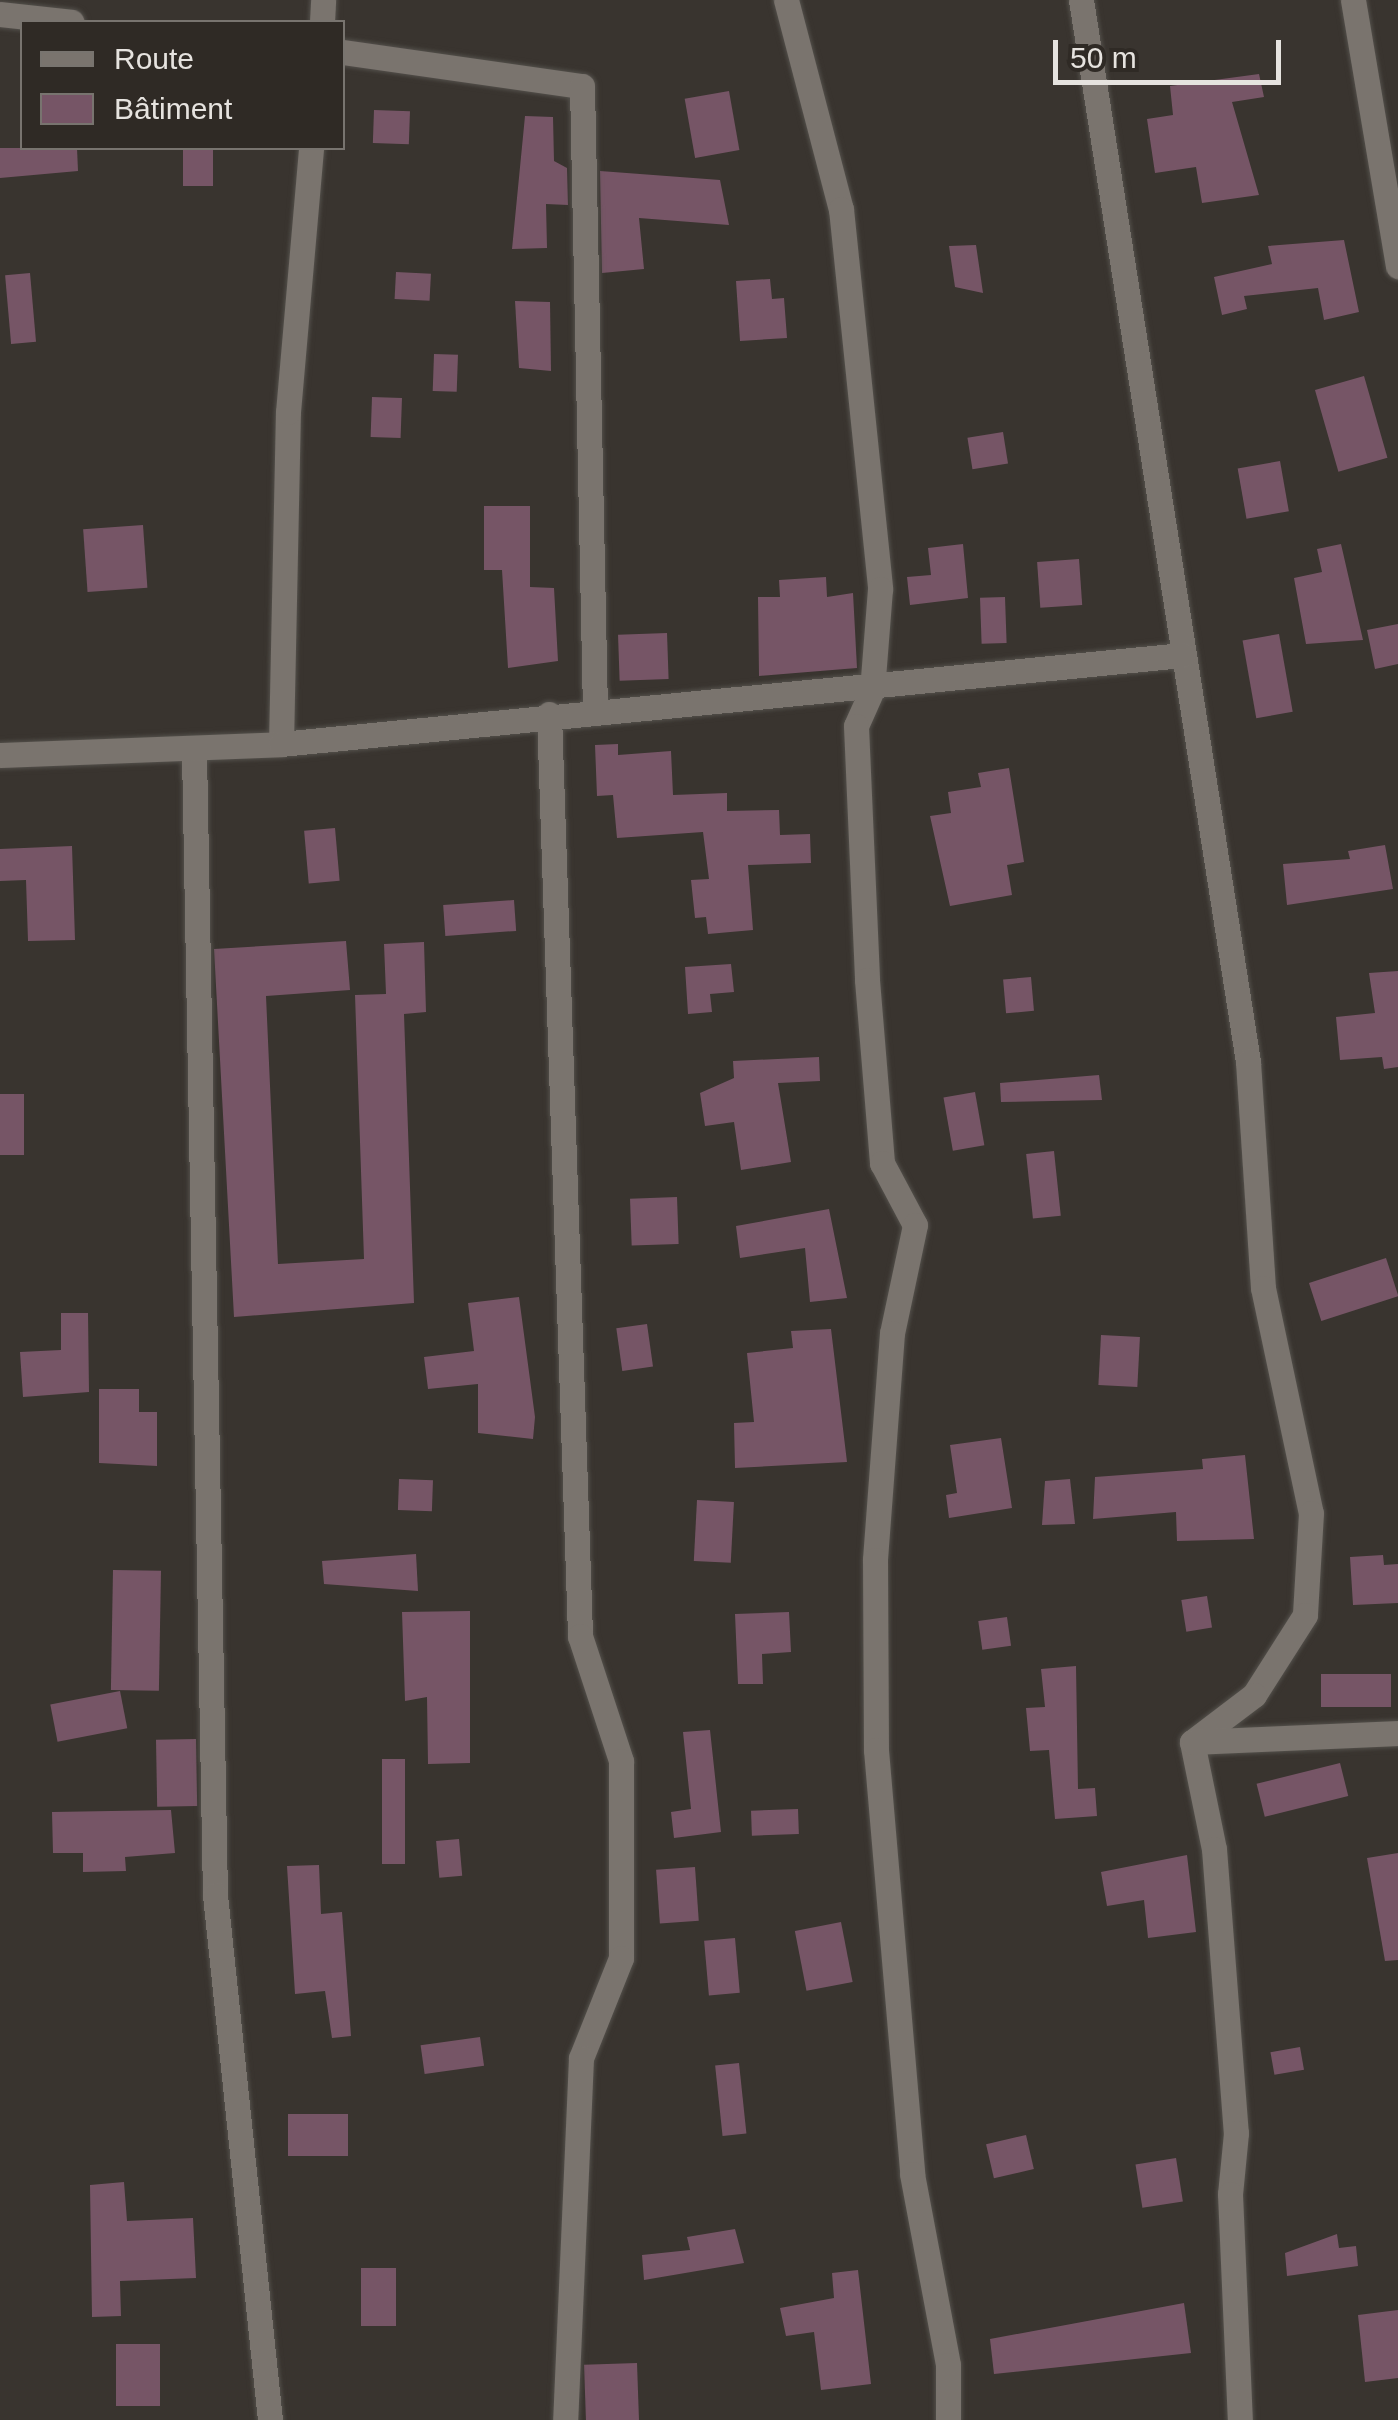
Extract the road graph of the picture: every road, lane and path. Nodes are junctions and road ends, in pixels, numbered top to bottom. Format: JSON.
{"nodes":[{"id":1,"x":786,"y":0,"type":"edge"},
{"id":2,"x":1081,"y":0,"type":"edge"},
{"id":3,"x":1353,"y":0,"type":"edge"},
{"id":4,"x":0,"y":14,"type":"edge"},
{"id":5,"x":54,"y":20,"type":"edge"},
{"id":6,"x":345,"y":52,"type":"edge"},
{"id":7,"x":311,"y":150,"type":"edge"},
{"id":8,"x":1398,"y":266,"type":"edge"},
{"id":9,"x":1183,"y":655,"type":"junction"},
{"id":10,"x":872,"y":690,"type":"junction"},
{"id":11,"x":595,"y":711,"type":"junction"},
{"id":12,"x":550,"y":714,"type":"junction"},
{"id":13,"x":282,"y":744,"type":"junction"},
{"id":14,"x":194,"y":751,"type":"junction"},
{"id":15,"x":0,"y":755,"type":"edge"},
{"id":16,"x":1398,"y":1733,"type":"edge"},
{"id":17,"x":1192,"y":1742,"type":"junction"},
{"id":18,"x":270,"y":2420,"type":"edge"},
{"id":19,"x":565,"y":2420,"type":"edge"},
{"id":20,"x":948,"y":2420,"type":"edge"},
{"id":21,"x":1240,"y":2420,"type":"edge"}],
"edges":[{"from":1,"to":10,"type":"street"},
{"from":2,"to":9,"type":"street"},
{"from":3,"to":8,"type":"street"},
{"from":4,"to":5,"type":"street"},
{"from":6,"to":11,"type":"street"},
{"from":7,"to":13,"type":"street"},
{"from":9,"to":10,"type":"street"},
{"from":9,"to":17,"type":"street"},
{"from":10,"to":11,"type":"street"},
{"from":10,"to":20,"type":"street"},
{"from":11,"to":12,"type":"street"},
{"from":12,"to":13,"type":"street"},
{"from":12,"to":19,"type":"street"},
{"from":13,"to":14,"type":"street"},
{"from":14,"to":15,"type":"street"},
{"from":14,"to":18,"type":"street"},
{"from":16,"to":17,"type":"street"},
{"from":17,"to":21,"type":"street"}]}
